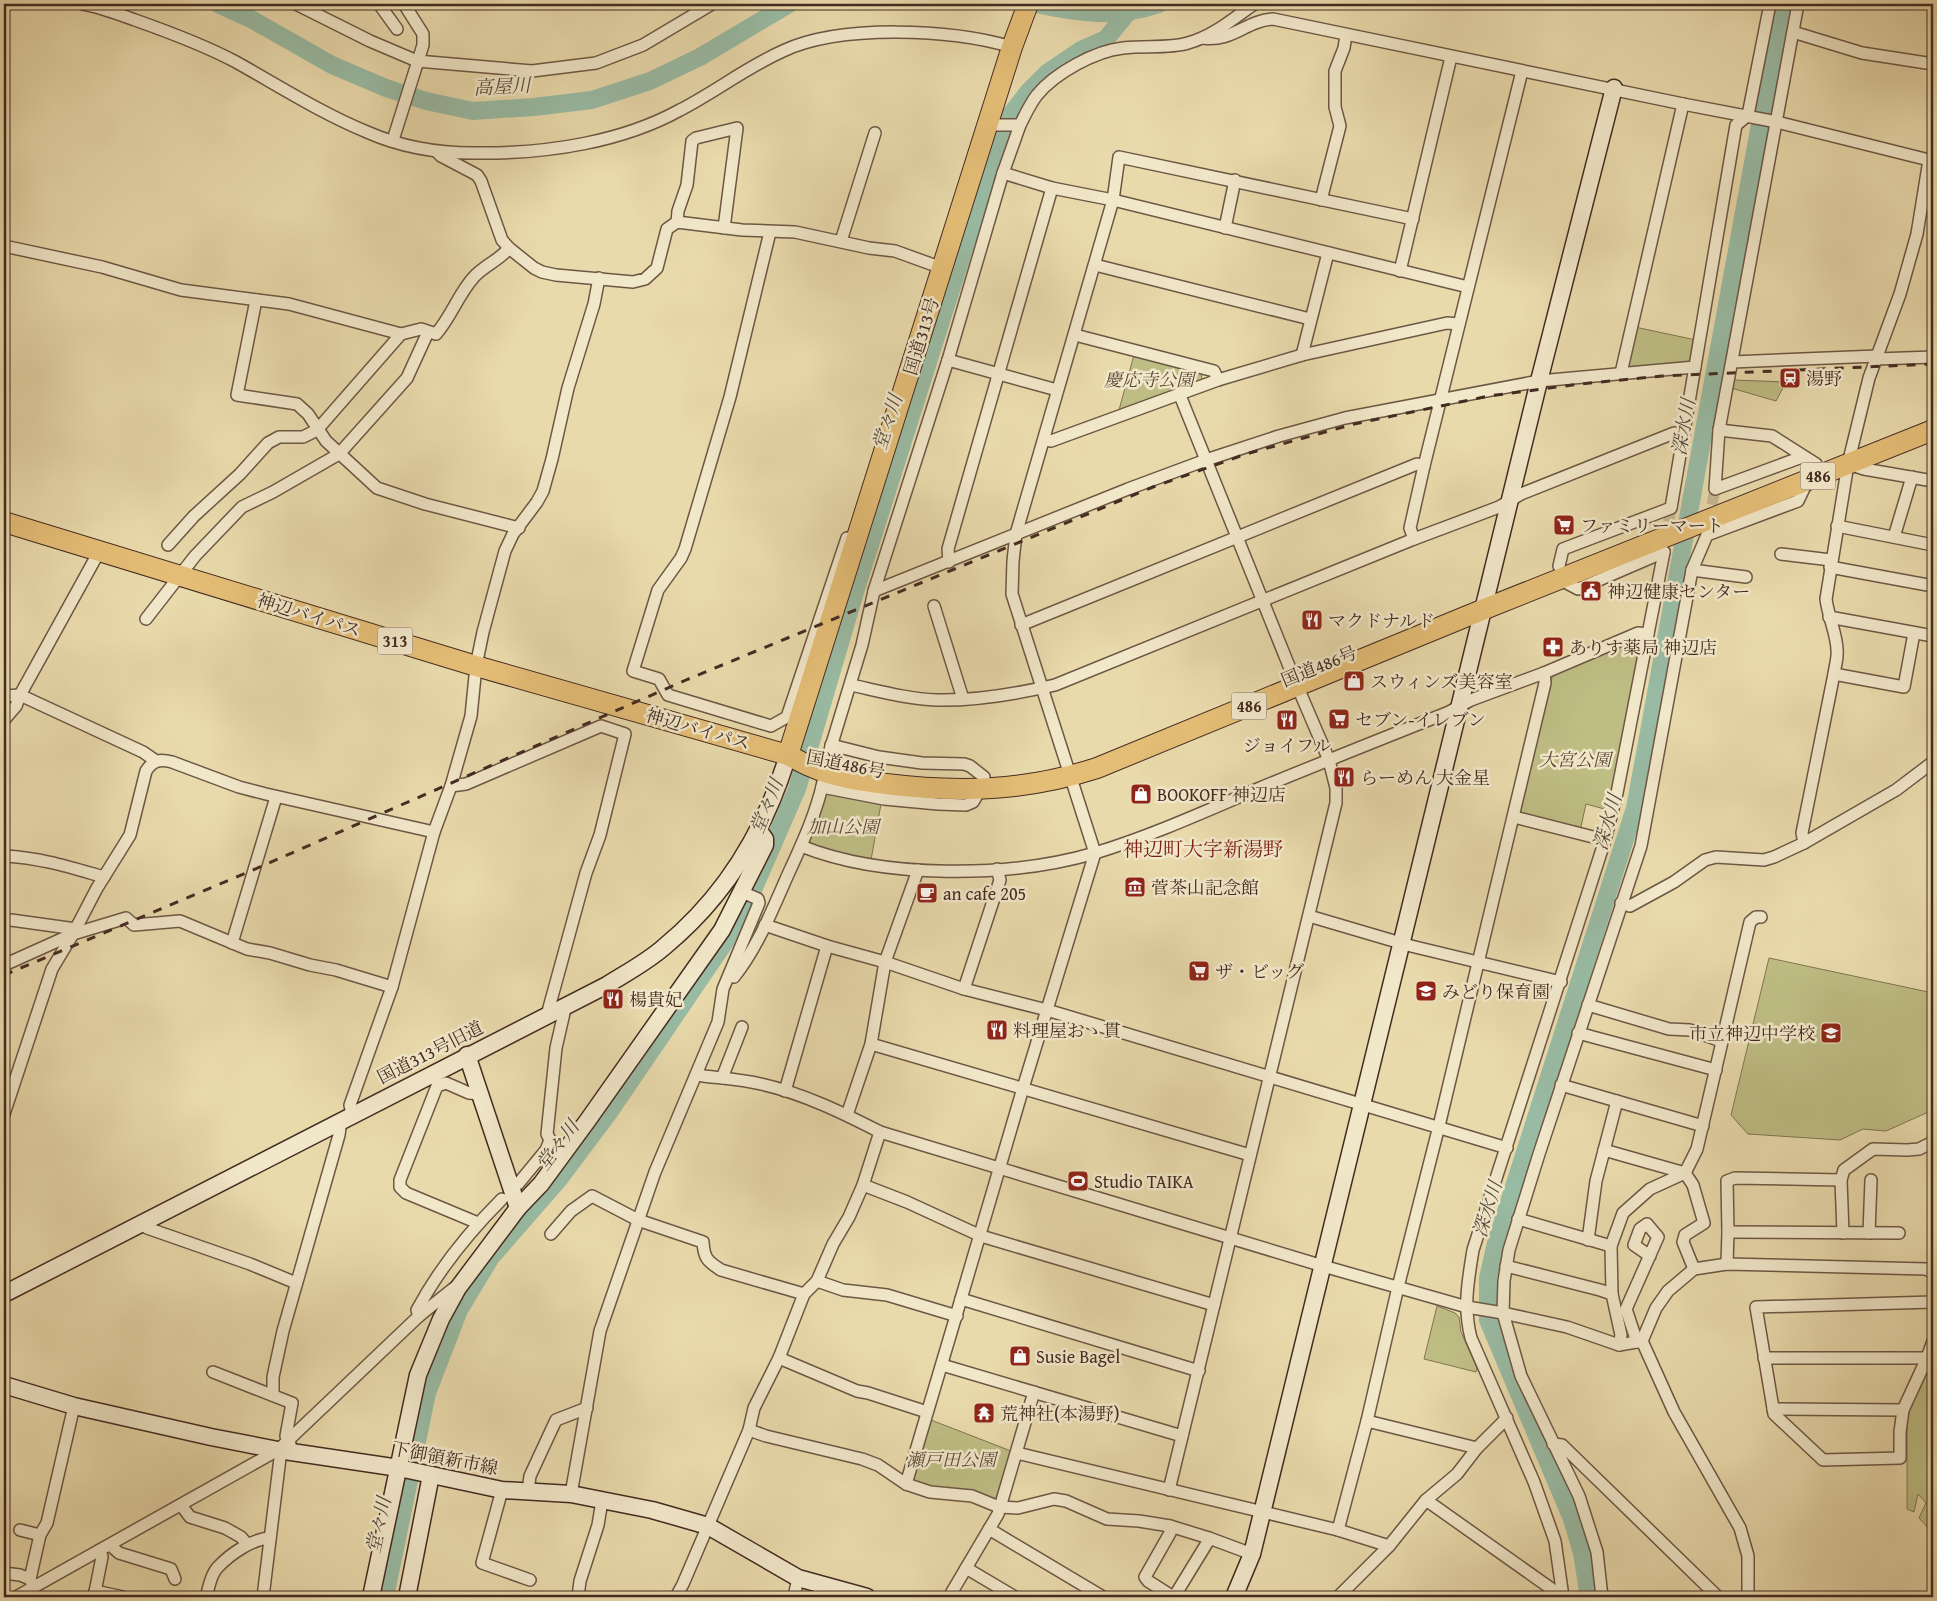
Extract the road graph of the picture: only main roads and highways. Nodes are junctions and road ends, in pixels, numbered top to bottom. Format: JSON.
{"nodes":[{"id":1,"x":1028,"y":4,"type":"edge"},
{"id":2,"x":1933,"y":419,"type":"edge"},
{"id":3,"x":1933,"y":430,"type":"edge"},
{"id":4,"x":1850,"y":457,"type":"junction"},
{"id":5,"x":4,"y":522,"type":"edge"},
{"id":6,"x":811,"y":755,"type":"junction"}],
"edges":[{"from":1,"to":6,"type":"highway","name":"国道313号"},
{"from":2,"to":4,"type":"highway","name":"国道486号","number":"486"},
{"from":3,"to":4,"type":"highway","name":"国道486号","number":"486"},
{"from":4,"to":6,"type":"highway","name":"国道486号","number":"486"},
{"from":5,"to":6,"type":"highway","name":"神辺バイパス","number":"313"}]}
